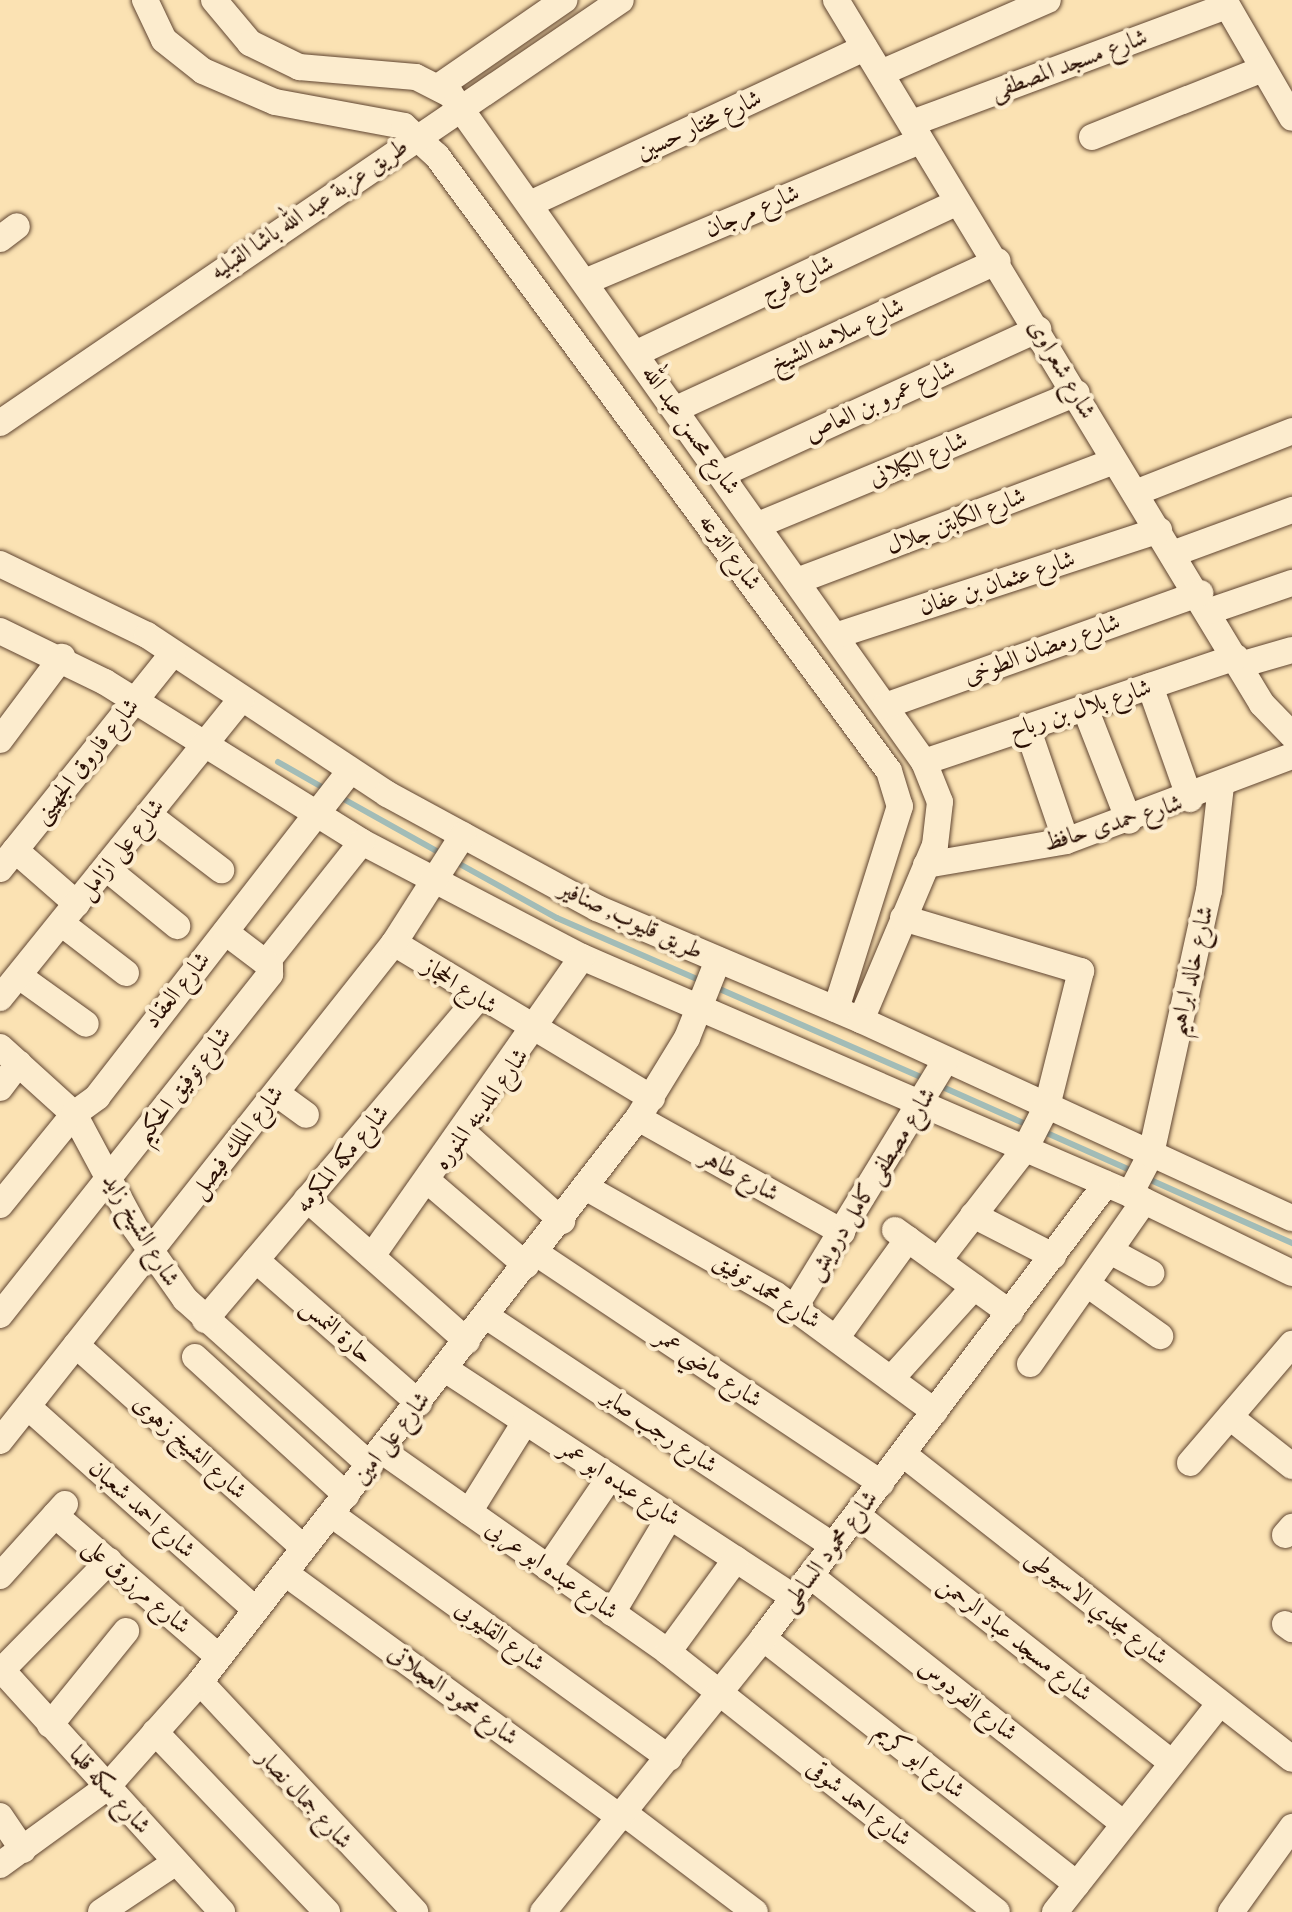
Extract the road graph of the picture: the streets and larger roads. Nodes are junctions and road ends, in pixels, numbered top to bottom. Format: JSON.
{"nodes":[{"id":1,"x":145,"y":0,"type":"edge"},
{"id":2,"x":214,"y":0,"type":"edge"},
{"id":3,"x":564,"y":0,"type":"edge"},
{"id":4,"x":621,"y":0,"type":"edge"},
{"id":5,"x":836,"y":0,"type":"edge"},
{"id":6,"x":1048,"y":0,"type":"edge"},
{"id":7,"x":1226,"y":3,"type":"edge"},
{"id":8,"x":865,"y":48,"type":"junction"},
{"id":9,"x":1263,"y":69,"type":"junction"},
{"id":10,"x":881,"y":73,"type":"junction"},
{"id":11,"x":441,"y":85,"type":"junction"},
{"id":12,"x":463,"y":107,"type":"junction"},
{"id":13,"x":1292,"y":118,"type":"edge"},
{"id":14,"x":915,"y":132,"type":"junction"},
{"id":15,"x":417,"y":135,"type":"junction"},
{"id":16,"x":1092,"y":137,"type":"dead end"},
{"id":17,"x":532,"y":203,"type":"junction"},
{"id":18,"x":956,"y":203,"type":"junction"},
{"id":19,"x":998,"y":261,"type":"junction"},
{"id":20,"x":587,"y":281,"type":"junction"},
{"id":21,"x":1038,"y":329,"type":"junction"},
{"id":22,"x":637,"y":353,"type":"junction"},
{"id":23,"x":1077,"y":393,"type":"junction"},
{"id":24,"x":676,"y":409,"type":"junction"},
{"id":25,"x":0,"y":423,"type":"edge"},
{"id":26,"x":1292,"y":431,"type":"edge"},
{"id":27,"x":1114,"y":461,"type":"junction"},
{"id":28,"x":722,"y":474,"type":"junction"},
{"id":29,"x":1135,"y":493,"type":"junction"},
{"id":30,"x":1292,"y":510,"type":"edge"},
{"id":31,"x":758,"y":525,"type":"junction"},
{"id":32,"x":1159,"y":530,"type":"junction"},
{"id":33,"x":1175,"y":553,"type":"junction"},
{"id":34,"x":0,"y":564,"type":"edge"},
{"id":35,"x":797,"y":581,"type":"junction"},
{"id":36,"x":1292,"y":583,"type":"edge"},
{"id":37,"x":1205,"y":602,"type":"junction"},
{"id":38,"x":0,"y":631,"type":"edge"},
{"id":39,"x":835,"y":636,"type":"junction"},
{"id":40,"x":1292,"y":650,"type":"edge"},
{"id":41,"x":173,"y":653,"type":"junction"},
{"id":42,"x":62,"y":657,"type":"junction"},
{"id":43,"x":1238,"y":661,"type":"junction"},
{"id":44,"x":1150,"y":686,"type":"junction"},
{"id":45,"x":241,"y":699,"type":"junction"},
{"id":46,"x":135,"y":701,"type":"junction"},
{"id":47,"x":885,"y":706,"type":"junction"},
{"id":48,"x":1085,"y":708,"type":"junction"},
{"id":49,"x":1027,"y":727,"type":"junction"},
{"id":50,"x":1292,"y":735,"type":"edge"},
{"id":51,"x":0,"y":740,"type":"edge"},
{"id":52,"x":205,"y":746,"type":"junction"},
{"id":53,"x":1292,"y":756,"type":"edge"},
{"id":54,"x":924,"y":762,"type":"junction"},
{"id":55,"x":350,"y":771,"type":"junction"},
{"id":56,"x":1221,"y":786,"type":"junction"},
{"id":57,"x":1190,"y":799,"type":"junction"},
{"id":58,"x":149,"y":815,"type":"junction"},
{"id":59,"x":320,"y":817,"type":"junction"},
{"id":60,"x":1129,"y":821,"type":"junction"},
{"id":61,"x":463,"y":835,"type":"junction"},
{"id":62,"x":1066,"y":841,"type":"junction"},
{"id":63,"x":362,"y":842,"type":"junction"},
{"id":64,"x":8,"y":860,"type":"edge"},
{"id":65,"x":926,"y":865,"type":"junction"},
{"id":66,"x":106,"y":868,"type":"junction"},
{"id":67,"x":221,"y":870,"type":"dead end"},
{"id":68,"x":439,"y":882,"type":"junction"},
{"id":69,"x":69,"y":914,"type":"junction"},
{"id":70,"x":903,"y":918,"type":"junction"},
{"id":71,"x":177,"y":926,"type":"dead end"},
{"id":72,"x":225,"y":932,"type":"junction"},
{"id":73,"x":394,"y":943,"type":"junction"},
{"id":74,"x":582,"y":957,"type":"junction"},
{"id":75,"x":718,"y":960,"type":"junction"},
{"id":76,"x":268,"y":964,"type":"junction"},
{"id":77,"x":126,"y":973,"type":"dead end"},
{"id":78,"x":19,"y":976,"type":"junction"},
{"id":79,"x":0,"y":998,"type":"edge"},
{"id":80,"x":478,"y":998,"type":"junction"},
{"id":81,"x":836,"y":1009,"type":"junction"},
{"id":82,"x":698,"y":1013,"type":"junction"},
{"id":83,"x":861,"y":1020,"type":"junction"},
{"id":84,"x":86,"y":1024,"type":"dead end"},
{"id":85,"x":535,"y":1033,"type":"junction"},
{"id":86,"x":10,"y":1055,"type":"edge"},
{"id":87,"x":946,"y":1060,"type":"junction"},
{"id":88,"x":0,"y":1088,"type":"edge"},
{"id":89,"x":276,"y":1093,"type":"junction"},
{"id":90,"x":924,"y":1105,"type":"junction"},
{"id":91,"x":1047,"y":1106,"type":"junction"},
{"id":92,"x":645,"y":1108,"type":"junction"},
{"id":93,"x":74,"y":1114,"type":"junction"},
{"id":94,"x":306,"y":1115,"type":"dead end"},
{"id":95,"x":464,"y":1133,"type":"junction"},
{"id":96,"x":1025,"y":1149,"type":"junction"},
{"id":97,"x":1151,"y":1154,"type":"junction"},
{"id":98,"x":110,"y":1179,"type":"junction"},
{"id":99,"x":429,"y":1182,"type":"junction"},
{"id":100,"x":587,"y":1188,"type":"junction"},
{"id":101,"x":1127,"y":1193,"type":"junction"},
{"id":102,"x":307,"y":1199,"type":"junction"},
{"id":103,"x":0,"y":1205,"type":"edge"},
{"id":104,"x":973,"y":1215,"type":"junction"},
{"id":105,"x":1292,"y":1218,"type":"edge"},
{"id":106,"x":562,"y":1221,"type":"junction"},
{"id":107,"x":842,"y":1232,"type":"junction"},
{"id":108,"x":1110,"y":1251,"type":"junction"},
{"id":109,"x":150,"y":1253,"type":"junction"},
{"id":110,"x":372,"y":1256,"type":"junction"},
{"id":111,"x":1053,"y":1256,"type":"junction"},
{"id":112,"x":531,"y":1259,"type":"junction"},
{"id":113,"x":256,"y":1260,"type":"junction"},
{"id":114,"x":938,"y":1261,"type":"junction"},
{"id":115,"x":1151,"y":1273,"type":"dead end"},
{"id":116,"x":1292,"y":1273,"type":"edge"},
{"id":117,"x":1087,"y":1284,"type":"junction"},
{"id":118,"x":974,"y":1287,"type":"junction"},
{"id":119,"x":795,"y":1307,"type":"junction"},
{"id":120,"x":1010,"y":1313,"type":"junction"},
{"id":121,"x":0,"y":1315,"type":"edge"},
{"id":122,"x":486,"y":1316,"type":"junction"},
{"id":123,"x":205,"y":1320,"type":"junction"},
{"id":124,"x":1160,"y":1336,"type":"dead end"},
{"id":125,"x":837,"y":1337,"type":"junction"},
{"id":126,"x":467,"y":1341,"type":"junction"},
{"id":127,"x":1292,"y":1344,"type":"edge"},
{"id":128,"x":76,"y":1345,"type":"junction"},
{"id":129,"x":195,"y":1357,"type":"dead end"},
{"id":130,"x":1030,"y":1364,"type":"dead end"},
{"id":131,"x":445,"y":1369,"type":"junction"},
{"id":132,"x":891,"y":1379,"type":"junction"},
{"id":133,"x":419,"y":1403,"type":"junction"},
{"id":134,"x":28,"y":1407,"type":"junction"},
{"id":135,"x":935,"y":1412,"type":"junction"},
{"id":136,"x":1230,"y":1417,"type":"junction"},
{"id":137,"x":525,"y":1422,"type":"junction"},
{"id":138,"x":0,"y":1441,"type":"edge"},
{"id":139,"x":903,"y":1454,"type":"junction"},
{"id":140,"x":376,"y":1458,"type":"junction"},
{"id":141,"x":1190,"y":1463,"type":"dead end"},
{"id":142,"x":1292,"y":1466,"type":"edge"},
{"id":143,"x":610,"y":1477,"type":"junction"},
{"id":144,"x":881,"y":1483,"type":"junction"},
{"id":145,"x":338,"y":1504,"type":"junction"},
{"id":146,"x":469,"y":1512,"type":"junction"},
{"id":147,"x":857,"y":1515,"type":"junction"},
{"id":148,"x":670,"y":1516,"type":"junction"},
{"id":149,"x":833,"y":1546,"type":"junction"},
{"id":150,"x":304,"y":1548,"type":"junction"},
{"id":151,"x":736,"y":1559,"type":"junction"},
{"id":152,"x":109,"y":1561,"type":"junction"},
{"id":153,"x":548,"y":1568,"type":"junction"},
{"id":154,"x":285,"y":1573,"type":"junction"},
{"id":155,"x":0,"y":1576,"type":"edge"},
{"id":156,"x":811,"y":1576,"type":"junction"},
{"id":157,"x":794,"y":1597,"type":"junction"},
{"id":158,"x":256,"y":1610,"type":"junction"},
{"id":159,"x":612,"y":1613,"type":"junction"},
{"id":160,"x":126,"y":1631,"type":"dead end"},
{"id":161,"x":763,"y":1638,"type":"junction"},
{"id":162,"x":668,"y":1652,"type":"junction"},
{"id":163,"x":219,"y":1657,"type":"junction"},
{"id":164,"x":1,"y":1669,"type":"edge"},
{"id":165,"x":200,"y":1682,"type":"junction"},
{"id":166,"x":720,"y":1694,"type":"junction"},
{"id":167,"x":1220,"y":1703,"type":"junction"},
{"id":168,"x":50,"y":1725,"type":"junction"},
{"id":169,"x":155,"y":1732,"type":"junction"},
{"id":170,"x":669,"y":1758,"type":"junction"},
{"id":171,"x":1292,"y":1759,"type":"edge"},
{"id":172,"x":1172,"y":1763,"type":"junction"},
{"id":173,"x":106,"y":1788,"type":"junction"},
{"id":174,"x":0,"y":1816,"type":"edge"},
{"id":175,"x":622,"y":1816,"type":"junction"},
{"id":176,"x":1124,"y":1824,"type":"junction"},
{"id":177,"x":1292,"y":1827,"type":"edge"},
{"id":178,"x":23,"y":1850,"type":"junction"},
{"id":179,"x":176,"y":1862,"type":"junction"},
{"id":180,"x":0,"y":1865,"type":"edge"},
{"id":181,"x":1077,"y":1884,"type":"junction"},
{"id":182,"x":101,"y":1912,"type":"edge"},
{"id":183,"x":222,"y":1912,"type":"edge"},
{"id":184,"x":327,"y":1912,"type":"edge"},
{"id":185,"x":415,"y":1912,"type":"edge"},
{"id":186,"x":543,"y":1912,"type":"edge"},
{"id":187,"x":755,"y":1912,"type":"edge"},
{"id":188,"x":997,"y":1912,"type":"edge"},
{"id":189,"x":1055,"y":1912,"type":"edge"},
{"id":190,"x":1231,"y":1912,"type":"edge"}],
"edges":[{"from":1,"to":15,"type":"street"},
{"from":2,"to":11,"type":"street"},
{"from":3,"to":11,"type":"street"},
{"from":4,"to":12,"type":"street","name":"طريق عزبة عبد الله باشا القبليه"},
{"from":5,"to":8,"type":"street","name":"شارع شعراوى"},
{"from":6,"to":10,"type":"street"},
{"from":7,"to":9,"type":"street"},
{"from":7,"to":14,"type":"street","name":"شارع مسجد المصطفى"},
{"from":8,"to":10,"type":"street","name":"شارع شعراوى"},
{"from":8,"to":17,"type":"street","name":"شارع مختار حسين"},
{"from":9,"to":13,"type":"street"},
{"from":9,"to":16,"type":"street"},
{"from":10,"to":14,"type":"street","name":"شارع شعراوى"},
{"from":11,"to":12,"type":"street","name":"شارع محسن عبد الله"},
{"from":12,"to":15,"type":"street","name":"طريق عزبة عبد الله باشا القبليه"},
{"from":12,"to":17,"type":"street","name":"شارع محسن عبد الله"},
{"from":14,"to":18,"type":"street","name":"شارع شعراوى"},
{"from":14,"to":20,"type":"street","name":"شارع مرجان"},
{"from":15,"to":25,"type":"street","name":"طريق عزبة عبد الله باشا القبليه"},
{"from":15,"to":81,"type":"street","name":"شارع الترعه"},
{"from":17,"to":20,"type":"street","name":"شارع محسن عبد الله"},
{"from":18,"to":19,"type":"street","name":"شارع شعراوى"},
{"from":18,"to":22,"type":"street","name":"شارع فرج"},
{"from":19,"to":21,"type":"street","name":"شارع شعراوى"},
{"from":19,"to":24,"type":"street","name":"شارع سلامه الشيخ"},
{"from":20,"to":22,"type":"street","name":"شارع محسن عبد الله"},
{"from":21,"to":23,"type":"street","name":"شارع شعراوى"},
{"from":21,"to":28,"type":"street","name":"شارع عمرو بن العاص"},
{"from":22,"to":24,"type":"street","name":"شارع محسن عبد الله"},
{"from":23,"to":27,"type":"street","name":"شارع شعراوى"},
{"from":23,"to":31,"type":"street","name":"شارع الكيلانى"},
{"from":24,"to":28,"type":"street","name":"شارع محسن عبد الله"},
{"from":26,"to":29,"type":"street"},
{"from":27,"to":29,"type":"street","name":"شارع شعراوى"},
{"from":27,"to":35,"type":"street","name":"شارع الكابتن جلال"},
{"from":28,"to":31,"type":"street","name":"شارع محسن عبد الله"},
{"from":29,"to":32,"type":"street","name":"شارع شعراوى"},
{"from":30,"to":33,"type":"street"},
{"from":31,"to":35,"type":"street","name":"شارع محسن عبد الله"},
{"from":32,"to":33,"type":"street","name":"شارع شعراوى"},
{"from":32,"to":39,"type":"street","name":"شارع عثمان بن عفان"},
{"from":33,"to":37,"type":"street","name":"شارع شعراوى"},
{"from":34,"to":41,"type":"street","name":"طريق قليوب, صنافير"},
{"from":35,"to":39,"type":"street","name":"شارع محسن عبد الله"},
{"from":36,"to":37,"type":"street","name":"شارع رمضان الطوخى"},
{"from":37,"to":43,"type":"street","name":"شارع شعراوى"},
{"from":37,"to":47,"type":"street","name":"شارع رمضان الطوخى"},
{"from":38,"to":42,"type":"street"},
{"from":39,"to":47,"type":"street","name":"شارع محسن عبد الله"},
{"from":40,"to":43,"type":"street","name":"شارع بلال بن رباح"},
{"from":41,"to":45,"type":"street","name":"طريق قليوب, صنافير"},
{"from":41,"to":46,"type":"street","name":"شارع فاروق الجهينى"},
{"from":42,"to":46,"type":"street"},
{"from":42,"to":51,"type":"street"},
{"from":43,"to":44,"type":"street","name":"شارع بلال بن رباح"},
{"from":43,"to":50,"type":"street","name":"شارع شعراوى"},
{"from":44,"to":48,"type":"street","name":"شارع بلال بن رباح"},
{"from":44,"to":57,"type":"street"},
{"from":45,"to":52,"type":"street","name":"شارع على ازامل"},
{"from":45,"to":55,"type":"street","name":"طريق قليوب, صنافير"},
{"from":46,"to":52,"type":"street"},
{"from":46,"to":64,"type":"street","name":"شارع فاروق الجهينى"},
{"from":47,"to":54,"type":"street","name":"شارع محسن عبد الله"},
{"from":48,"to":49,"type":"street","name":"شارع بلال بن رباح"},
{"from":48,"to":60,"type":"street"},
{"from":49,"to":54,"type":"street","name":"شارع بلال بن رباح"},
{"from":49,"to":62,"type":"street"},
{"from":52,"to":58,"type":"street","name":"شارع على ازامل"},
{"from":52,"to":59,"type":"street"},
{"from":53,"to":56,"type":"street","name":"شارع حمدى حافظ"},
{"from":54,"to":65,"type":"street","name":"شارع محسن عبد الله"},
{"from":55,"to":59,"type":"street","name":"شارع العقاد"},
{"from":55,"to":61,"type":"street","name":"طريق قليوب, صنافير"},
{"from":56,"to":57,"type":"street","name":"شارع حمدى حافظ"},
{"from":56,"to":97,"type":"street","name":"شارع خالد ابراهيم"},
{"from":57,"to":60,"type":"street","name":"شارع حمدى حافظ"},
{"from":58,"to":66,"type":"street","name":"شارع على ازامل"},
{"from":58,"to":67,"type":"street"},
{"from":59,"to":63,"type":"street"},
{"from":59,"to":72,"type":"street","name":"شارع العقاد"},
{"from":60,"to":62,"type":"street","name":"شارع حمدى حافظ"},
{"from":61,"to":68,"type":"street","name":"شارع الملك فيصل"},
{"from":61,"to":75,"type":"street","name":"طريق قليوب, صنافير"},
{"from":62,"to":65,"type":"street","name":"شارع حمدى حافظ"},
{"from":63,"to":68,"type":"street"},
{"from":63,"to":76,"type":"street","name":"شارع توفيق الحكيم"},
{"from":64,"to":69,"type":"street"},
{"from":65,"to":70,"type":"street","name":"شارع محسن عبد الله"},
{"from":66,"to":69,"type":"street","name":"شارع على ازامل"},
{"from":66,"to":71,"type":"street"},
{"from":68,"to":73,"type":"street","name":"شارع الملك فيصل"},
{"from":68,"to":74,"type":"street"},
{"from":69,"to":77,"type":"street"},
{"from":69,"to":78,"type":"street","name":"شارع على ازامل"},
{"from":70,"to":83,"type":"street","name":"شارع محسن عبد الله"},
{"from":70,"to":91,"type":"street"},
{"from":72,"to":76,"type":"street"},
{"from":72,"to":93,"type":"street","name":"شارع العقاد"},
{"from":73,"to":80,"type":"street","name":"شارع الحجاز"},
{"from":73,"to":89,"type":"street","name":"شارع الملك فيصل"},
{"from":74,"to":82,"type":"street"},
{"from":74,"to":85,"type":"street","name":"شارع المدينه المنوره"},
{"from":75,"to":81,"type":"street","name":"طريق قليوب, صنافير"},
{"from":75,"to":82,"type":"street","name":"شارع على امين"},
{"from":76,"to":98,"type":"street","name":"شارع توفيق الحكيم"},
{"from":78,"to":79,"type":"street","name":"شارع على ازامل"},
{"from":78,"to":84,"type":"street"},
{"from":80,"to":85,"type":"street","name":"شارع الحجاز"},
{"from":80,"to":102,"type":"street","name":"شارع مكه المكرمه"},
{"from":81,"to":83,"type":"street","name":"طريق قليوب, صنافير"},
{"from":82,"to":90,"type":"street"},
{"from":82,"to":92,"type":"street","name":"شارع على امين"},
{"from":83,"to":87,"type":"street","name":"طريق قليوب, صنافير"},
{"from":85,"to":92,"type":"street","name":"شارع الحجاز"},
{"from":85,"to":95,"type":"street","name":"شارع المدينه المنوره"},
{"from":86,"to":88,"type":"street"},
{"from":86,"to":93,"type":"street","name":"شارع الشيخ زايد"},
{"from":87,"to":90,"type":"street","name":"شارع مصطفى كامل درويش"},
{"from":87,"to":91,"type":"street","name":"طريق قليوب, صنافير"},
{"from":89,"to":94,"type":"street"},
{"from":89,"to":109,"type":"street","name":"شارع الملك فيصل"},
{"from":90,"to":96,"type":"street"},
{"from":90,"to":107,"type":"street","name":"شارع مصطفى كامل درويش"},
{"from":91,"to":96,"type":"street"},
{"from":91,"to":97,"type":"street","name":"طريق قليوب, صنافير"},
{"from":92,"to":100,"type":"street","name":"شارع على امين"},
{"from":92,"to":107,"type":"street","name":"شارع طاهر"},
{"from":93,"to":98,"type":"street","name":"شارع الشيخ زايد"},
{"from":93,"to":103,"type":"street","name":"شارع العقاد"},
{"from":95,"to":99,"type":"street","name":"شارع المدينه المنوره"},
{"from":95,"to":106,"type":"street"},
{"from":96,"to":101,"type":"street"},
{"from":96,"to":104,"type":"street"},
{"from":97,"to":101,"type":"street","name":"شارع خالد ابراهيم"},
{"from":97,"to":105,"type":"street","name":"طريق قليوب, صنافير"},
{"from":98,"to":109,"type":"street","name":"شارع الشيخ زايد"},
{"from":98,"to":121,"type":"street","name":"شارع توفيق الحكيم"},
{"from":99,"to":110,"type":"street","name":"شارع المدينه المنوره"},
{"from":99,"to":112,"type":"street","name":"شارع ماضي عمر"},
{"from":100,"to":106,"type":"street","name":"شارع على امين"},
{"from":100,"to":119,"type":"street","name":"شارع محمد توفيق"},
{"from":101,"to":108,"type":"street"},
{"from":101,"to":111,"type":"street","name":"شارع محمود الساطى"},
{"from":101,"to":116,"type":"street"},
{"from":102,"to":110,"type":"street"},
{"from":102,"to":113,"type":"street","name":"شارع مكه المكرمه"},
{"from":104,"to":111,"type":"street"},
{"from":104,"to":114,"type":"street"},
{"from":106,"to":112,"type":"street","name":"شارع على امين"},
{"from":107,"to":119,"type":"street","name":"شارع مصطفى كامل درويش"},
{"from":108,"to":115,"type":"street"},
{"from":108,"to":117,"type":"street"},
{"from":109,"to":123,"type":"street","name":"شارع الشيخ زايد"},
{"from":109,"to":128,"type":"street","name":"شارع الملك فيصل"},
{"from":110,"to":126,"type":"street"},
{"from":111,"to":120,"type":"street","name":"شارع محمود الساطى"},
{"from":112,"to":122,"type":"street","name":"شارع على امين"},
{"from":112,"to":144,"type":"street","name":"شارع ماضي عمر"},
{"from":113,"to":123,"type":"street","name":"شارع مكه المكرمه"},
{"from":113,"to":133,"type":"street","name":"حارة النمس"},
{"from":114,"to":118,"type":"street"},
{"from":114,"to":125,"type":"street"},
{"from":117,"to":124,"type":"street"},
{"from":117,"to":130,"type":"street"},
{"from":118,"to":120,"type":"street"},
{"from":118,"to":132,"type":"street"},
{"from":119,"to":125,"type":"street","name":"شارع محمد توفيق"},
{"from":120,"to":135,"type":"street","name":"شارع محمود الساطى"},
{"from":122,"to":126,"type":"street","name":"شارع على امين"},
{"from":122,"to":149,"type":"street","name":"شارع رجب صابر"},
{"from":123,"to":140,"type":"street","name":"شارع الشيخ زايد"},
{"from":125,"to":132,"type":"street","name":"شارع محمد توفيق"},
{"from":126,"to":131,"type":"street","name":"شارع على امين"},
{"from":127,"to":136,"type":"street"},
{"from":128,"to":134,"type":"street","name":"شارع الملك فيصل"},
{"from":128,"to":150,"type":"street","name":"شارع الشيخ زهوى"},
{"from":129,"to":145,"type":"street","name":"شارع القليوبى"},
{"from":131,"to":133,"type":"street","name":"شارع على امين"},
{"from":131,"to":137,"type":"street","name":"شارع عبده ابو عمر"},
{"from":132,"to":135,"type":"street","name":"شارع محمد توفيق"},
{"from":133,"to":140,"type":"street","name":"شارع على امين"},
{"from":134,"to":138,"type":"street","name":"شارع الملك فيصل"},
{"from":134,"to":158,"type":"street","name":"شارع احمد شعبان"},
{"from":135,"to":139,"type":"street","name":"شارع محمود الساطى"},
{"from":136,"to":141,"type":"street"},
{"from":136,"to":142,"type":"street"},
{"from":137,"to":143,"type":"street","name":"شارع عبده ابو عمر"},
{"from":137,"to":146,"type":"street"},
{"from":139,"to":144,"type":"street","name":"شارع محمود الساطى"},
{"from":139,"to":167,"type":"street","name":"شارع مجدي الاسيوطى"},
{"from":140,"to":145,"type":"street","name":"شارع على امين"},
{"from":140,"to":146,"type":"street","name":"شارع عبده ابو عربى"},
{"from":143,"to":148,"type":"street","name":"شارع عبده ابو عمر"},
{"from":143,"to":153,"type":"street"},
{"from":144,"to":147,"type":"street","name":"شارع محمود الساطى"},
{"from":145,"to":150,"type":"street","name":"شارع على امين"},
{"from":145,"to":170,"type":"street","name":"شارع القليوبى"},
{"from":146,"to":153,"type":"street","name":"شارع عبده ابو عربى"},
{"from":147,"to":149,"type":"street","name":"شارع محمود الساطى"},
{"from":147,"to":172,"type":"street","name":"شارع مسجد عباد الرحمن"},
{"from":148,"to":151,"type":"street","name":"شارع عبده ابو عمر"},
{"from":148,"to":159,"type":"street"},
{"from":149,"to":156,"type":"street","name":"شارع محمود الساطى"},
{"from":150,"to":154,"type":"street","name":"شارع على امين"},
{"from":151,"to":157,"type":"street","name":"شارع عبده ابو عمر"},
{"from":151,"to":162,"type":"street"},
{"from":152,"to":155,"type":"street","name":"شارع مرزوق على"},
{"from":152,"to":163,"type":"street","name":"شارع مرزوق على"},
{"from":152,"to":164,"type":"street"},
{"from":153,"to":159,"type":"street","name":"شارع عبده ابو عربى"},
{"from":154,"to":158,"type":"street","name":"شارع على امين"},
{"from":154,"to":175,"type":"street","name":"شارع محمود العجلاتى"},
{"from":156,"to":157,"type":"street","name":"شارع محمود الساطى"},
{"from":156,"to":176,"type":"street","name":"شارع الفردوس"},
{"from":157,"to":161,"type":"street","name":"شارع محمود الساطى"},
{"from":158,"to":163,"type":"street","name":"شارع على امين"},
{"from":159,"to":162,"type":"street","name":"شارع عبده ابو عربى"},
{"from":160,"to":168,"type":"street"},
{"from":161,"to":166,"type":"street","name":"شارع محمود الساطى"},
{"from":161,"to":181,"type":"street","name":"شارع ابو كريم"},
{"from":162,"to":166,"type":"street","name":"شارع عبده ابو عربى"},
{"from":163,"to":165,"type":"street","name":"شارع على امين"},
{"from":164,"to":168,"type":"street","name":"شارع سكه قلما"},
{"from":165,"to":169,"type":"street","name":"شارع على امين"},
{"from":165,"to":185,"type":"street","name":"شارع جمال نصار"},
{"from":166,"to":170,"type":"street","name":"شارع محمود الساطى"},
{"from":166,"to":188,"type":"street","name":"شارع احمد شوقى"},
{"from":167,"to":171,"type":"street","name":"شارع مجدي الاسيوطى"},
{"from":167,"to":172,"type":"street"},
{"from":168,"to":173,"type":"street","name":"شارع سكه قلما"},
{"from":169,"to":173,"type":"street","name":"شارع على امين"},
{"from":169,"to":184,"type":"street"},
{"from":170,"to":175,"type":"street","name":"شارع محمود الساطى"},
{"from":172,"to":176,"type":"street"},
{"from":173,"to":178,"type":"street","name":"شارع على امين"},
{"from":173,"to":179,"type":"street","name":"شارع سكه قلما"},
{"from":174,"to":178,"type":"street"},
{"from":175,"to":186,"type":"street","name":"شارع محمود الساطى"},
{"from":175,"to":187,"type":"street","name":"شارع محمود العجلاتى"},
{"from":176,"to":181,"type":"street"},
{"from":177,"to":190,"type":"street"},
{"from":178,"to":180,"type":"street","name":"شارع على امين"},
{"from":179,"to":182,"type":"street"},
{"from":179,"to":183,"type":"street","name":"شارع سكه قلما"},
{"from":181,"to":189,"type":"street"}]}
